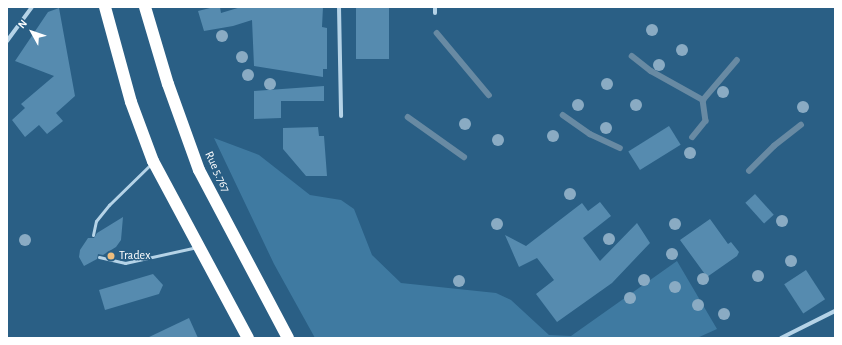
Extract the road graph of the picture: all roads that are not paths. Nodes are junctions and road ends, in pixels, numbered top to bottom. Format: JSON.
{"nodes":[{"id":1,"x":32,"y":7,"type":"edge"},
{"id":2,"x":104,"y":7,"type":"edge"},
{"id":3,"x":145,"y":7,"type":"edge"},
{"id":4,"x":339,"y":7,"type":"edge"},
{"id":5,"x":435,"y":7,"type":"edge"},
{"id":6,"x":435,"y":13,"type":"dead end"},
{"id":7,"x":7,"y":41,"type":"edge"},
{"id":8,"x":341,"y":116,"type":"dead end"},
{"id":9,"x":154,"y":161,"type":"junction"},
{"id":10,"x":93,"y":235,"type":"dead end"},
{"id":11,"x":200,"y":247,"type":"junction"},
{"id":12,"x":99,"y":257,"type":"dead end"},
{"id":13,"x":835,"y":311,"type":"edge"},
{"id":14,"x":248,"y":338,"type":"edge"},
{"id":15,"x":288,"y":338,"type":"edge"},
{"id":16,"x":781,"y":338,"type":"edge"}],
"edges":[{"from":1,"to":7,"type":"street"},
{"from":2,"to":9,"type":"highway"},
{"from":3,"to":15,"type":"highway","name":"Rue 5.767"},
{"from":4,"to":8,"type":"street"},
{"from":5,"to":6,"type":"street"},
{"from":9,"to":10,"type":"lane"},
{"from":9,"to":11,"type":"highway"},
{"from":11,"to":12,"type":"lane"},
{"from":11,"to":14,"type":"highway"},
{"from":13,"to":16,"type":"street"}]}
